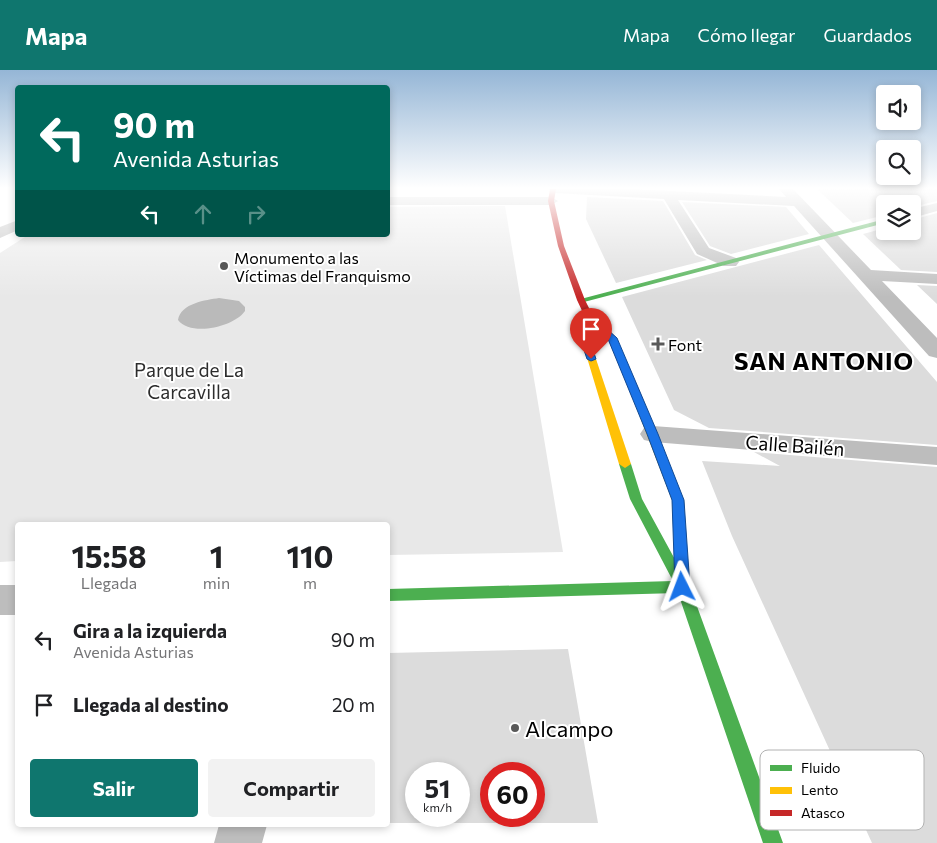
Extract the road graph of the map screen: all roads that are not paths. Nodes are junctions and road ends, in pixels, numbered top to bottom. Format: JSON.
{"nodes":[{"id":1,"x":558,"y":225,"type":"edge"},
{"id":2,"x":687,"y":225,"type":"edge"},
{"id":3,"x":820,"y":225,"type":"edge"},
{"id":4,"x":874,"y":225,"type":"edge"},
{"id":5,"x":15,"y":226,"type":"edge"},
{"id":6,"x":0,"y":233,"type":"edge"},
{"id":7,"x":831,"y":237,"type":"junction"},
{"id":8,"x":730,"y":262,"type":"junction"},
{"id":9,"x":867,"y":275,"type":"junction"},
{"id":10,"x":937,"y":278,"type":"edge"},
{"id":11,"x":581,"y":300,"type":"junction"},
{"id":12,"x":587,"y":313,"type":"junction"},
{"id":13,"x":937,"y":351,"type":"edge"},
{"id":14,"x":653,"y":434,"type":"junction"},
{"id":15,"x":937,"y":456,"type":"edge"},
{"id":16,"x":682,"y":587,"type":"junction"},
{"id":17,"x":390,"y":595,"type":"edge"},
{"id":18,"x":0,"y":600,"type":"edge"},
{"id":19,"x":15,"y":600,"type":"edge"},
{"id":20,"x":760,"y":806,"type":"edge"},
{"id":21,"x":242,"y":827,"type":"edge"},
{"id":22,"x":768,"y":830,"type":"edge"},
{"id":23,"x":238,"y":843,"type":"edge"},
{"id":24,"x":773,"y":843,"type":"edge"}],
"edges":[{"from":1,"to":11,"type":"main road"},
{"from":2,"to":8,"type":"street"},
{"from":3,"to":7,"type":"street"},
{"from":4,"to":7,"type":"main road"},
{"from":5,"to":6,"type":"street"},
{"from":7,"to":8,"type":"main road"},
{"from":7,"to":9,"type":"street"},
{"from":8,"to":11,"type":"main road"},
{"from":9,"to":10,"type":"street"},
{"from":9,"to":13,"type":"street"},
{"from":11,"to":12,"type":"main road"},
{"from":12,"to":14,"type":"main road"},
{"from":12,"to":16,"type":"main road"},
{"from":14,"to":15,"type":"street","name":"Calle Bailén"},
{"from":14,"to":16,"type":"main road"},
{"from":16,"to":17,"type":"main road"},
{"from":16,"to":20,"type":"main road"},
{"from":18,"to":19,"type":"street"},
{"from":21,"to":23,"type":"street"},
{"from":22,"to":24,"type":"main road"}]}
